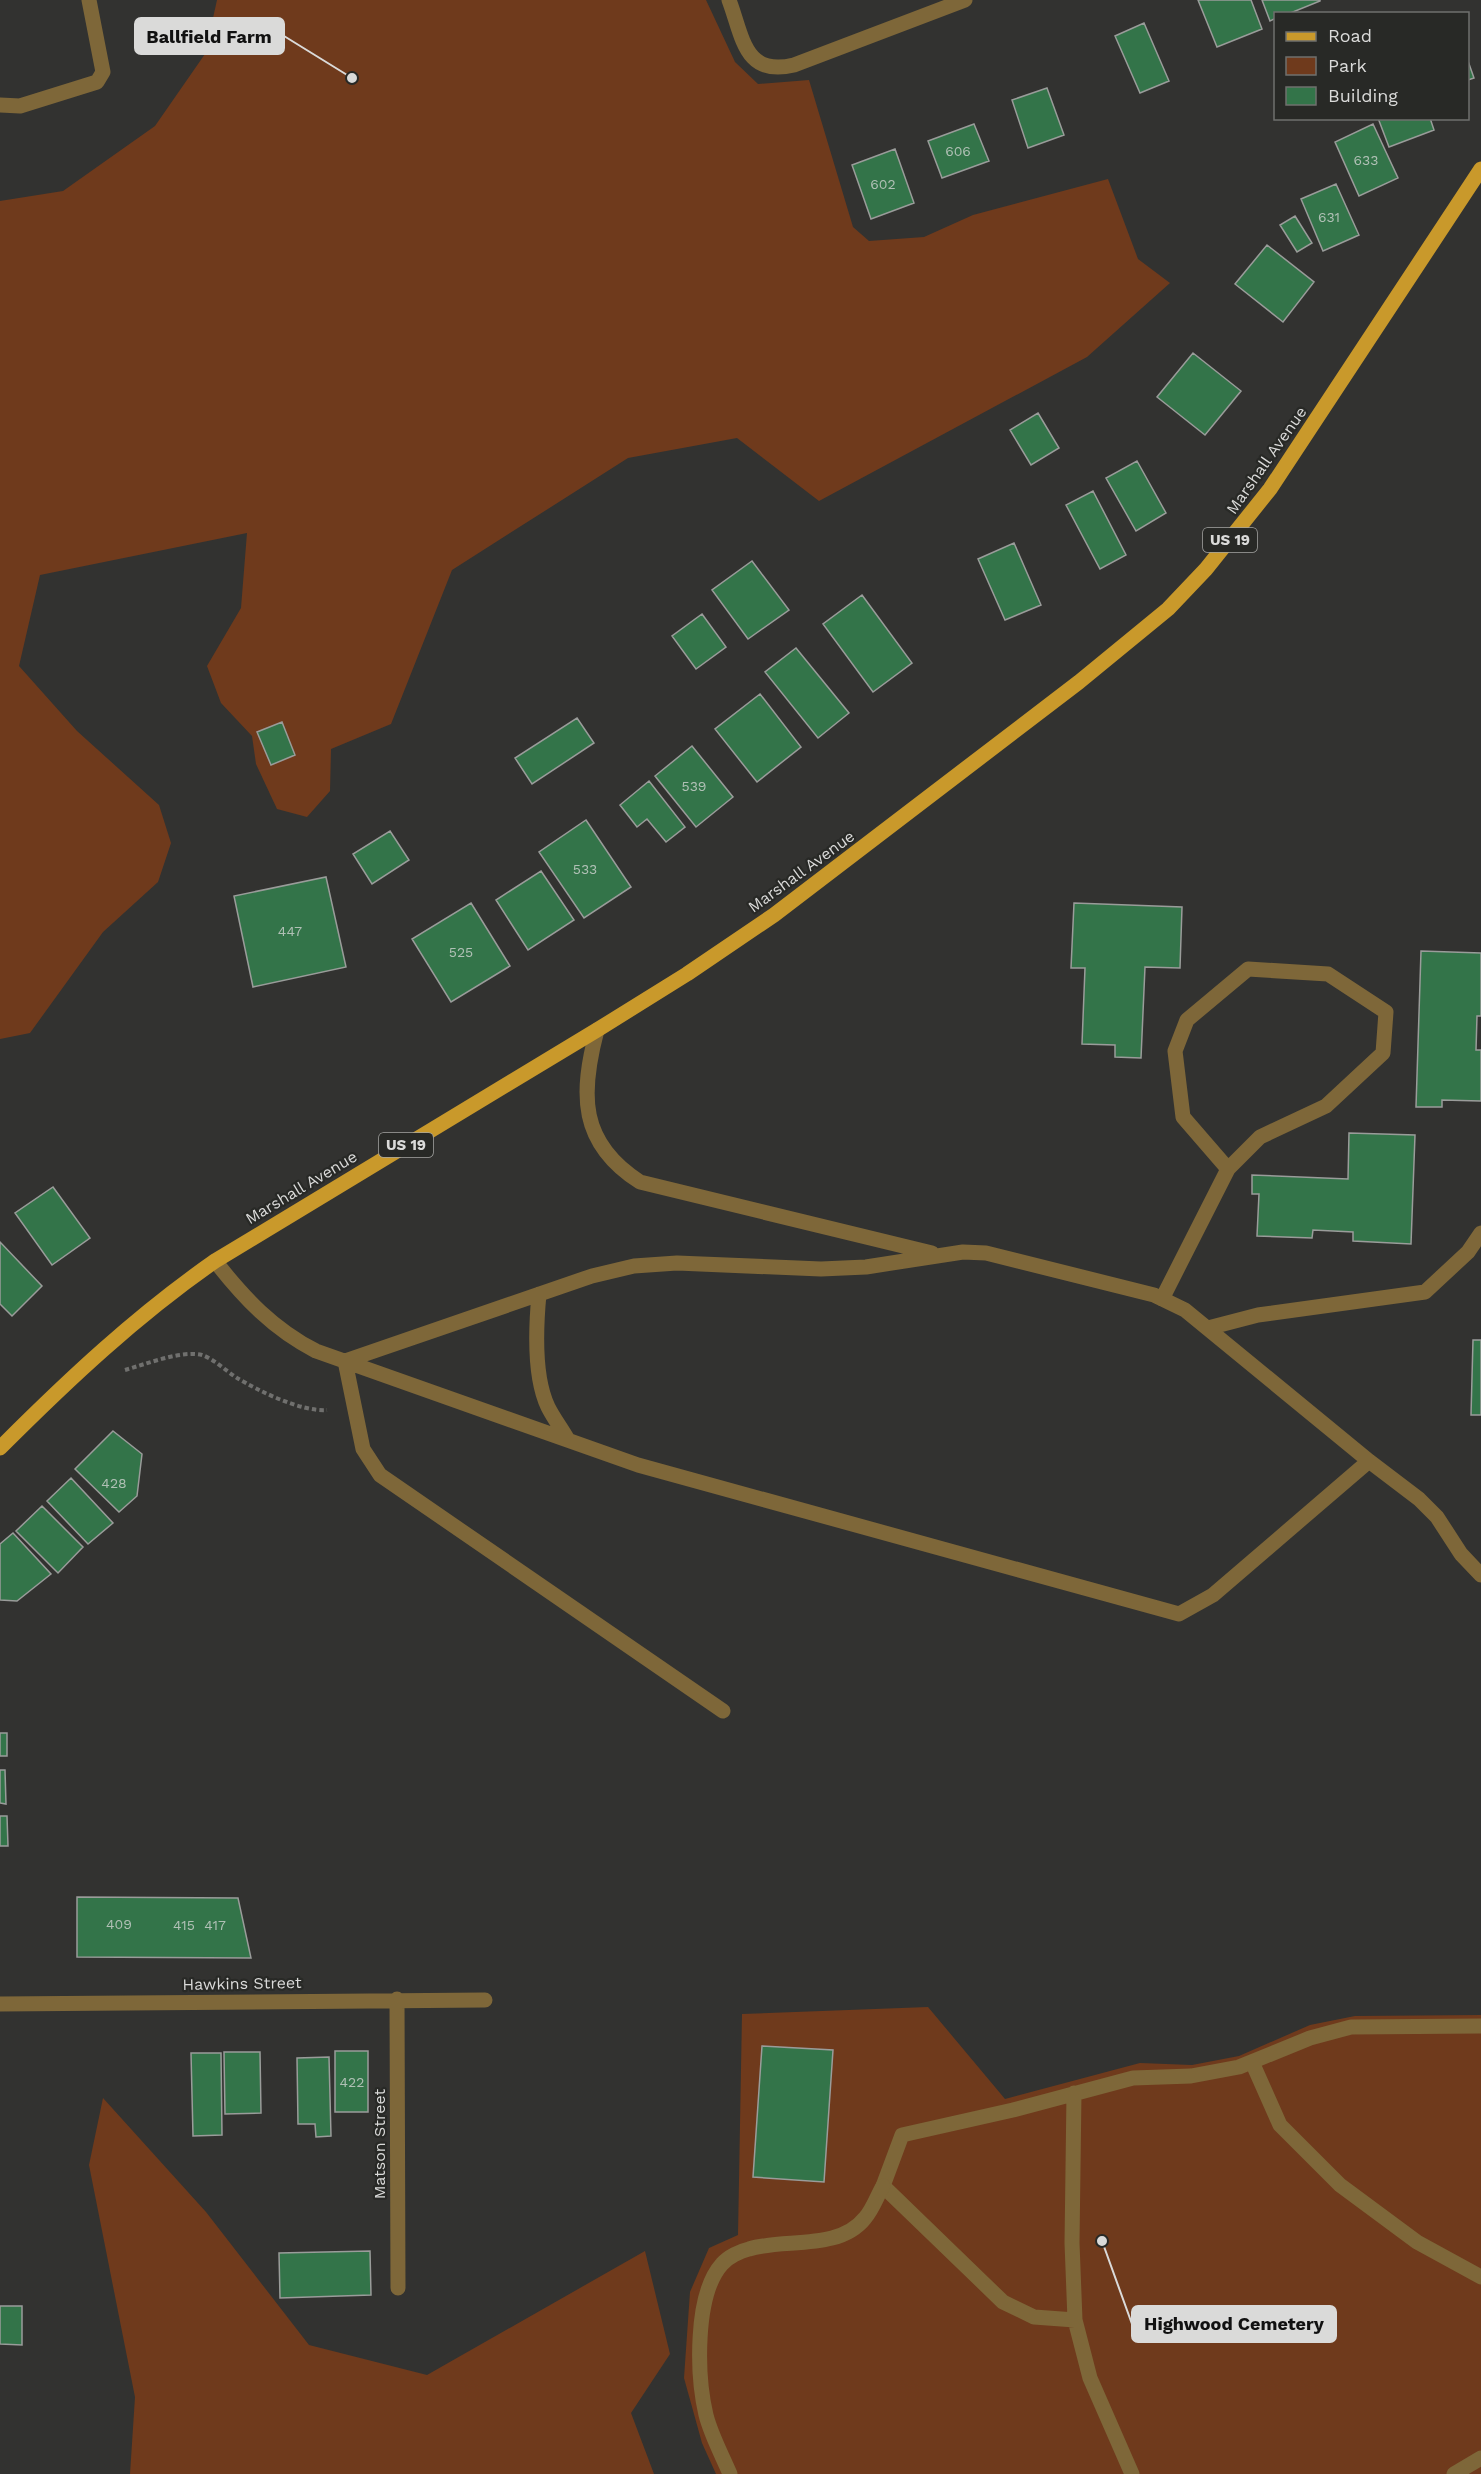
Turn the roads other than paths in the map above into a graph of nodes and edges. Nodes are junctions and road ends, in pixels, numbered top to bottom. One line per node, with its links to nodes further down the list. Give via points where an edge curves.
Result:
1 (89, 0): 4 (street, via 103,72 97,82 20,106)
2 (729, 0): 3 (street, via 749,54 768,68 794,65)
3 (965, 0)
4 (0, 105)
5 (1481, 169): 6 (main road, Marshall Avenue / US 19, via 1270,489 1206,569 1168,609 1060,697 774,915)
6 (597, 1030): 9 (street, via 587,1066 589,1119 603,1150 621,1170 640,1182); 10 (main road, Marshall Avenue / US 19)
7 (1228, 1169): 7 (street, via 1260,1137 1326,1106 1383,1053 1386,1012 1328,974 1248,969 1186,1020 1175,1052 1183,1117); 12 (street)
8 (1481, 1233): 13 (street, via 1468,1252 1425,1292 1258,1315)
9 (940, 1256): 11 (street, via 821,1269 677,1263 634,1266); 12 (street, via 986,1253)
10 (214, 1261): 14 (street, via 274,1326 316,1351); 16 (main road, Marshall Avenue / US 19, via 99,1351)
11 (539, 1294): 14 (street); 15 (street, via 539,1368 547,1406)
12 (1162, 1299): 13 (street)
13 (1208, 1328): 17 (street)
14 (345, 1361): 15 (street); 19 (street, via 363,1449 380,1475)
15 (568, 1440): 17 (street, via 638,1465 1179,1614 1213,1594)
16 (0, 1448)
17 (1369, 1461): 18 (street, via 1431,1511)
18 (1481, 1575)
19 (723, 1711)
20 (397, 1999): 21 (street, Hawkins Street); 22 (street, Hawkins Street); 28 (street, Matson Street)
21 (485, 2000)
22 (0, 2004)
23 (1481, 2026): 24 (street, via 1351,2027 1310,2038)
24 (1252, 2062): 25 (street, via 1191,2076 1133,2078); 27 (street, via 1280,2125 1340,2186 1417,2242)
25 (1074, 2093): 26 (street, via 902,2135); 29 (street)
26 (883, 2186): 29 (street, via 1003,2302 1034,2318); 31 (street, via 866,2218 851,2232 750,2248 721,2264 711,2284 698,2347 706,2417)
27 (1481, 2277)
28 (398, 2288)
29 (1075, 2320): 32 (street, via 1090,2378)
30 (1481, 2457): 33 (street)
31 (730, 2474)
32 (1132, 2474)
33 (1454, 2474)

